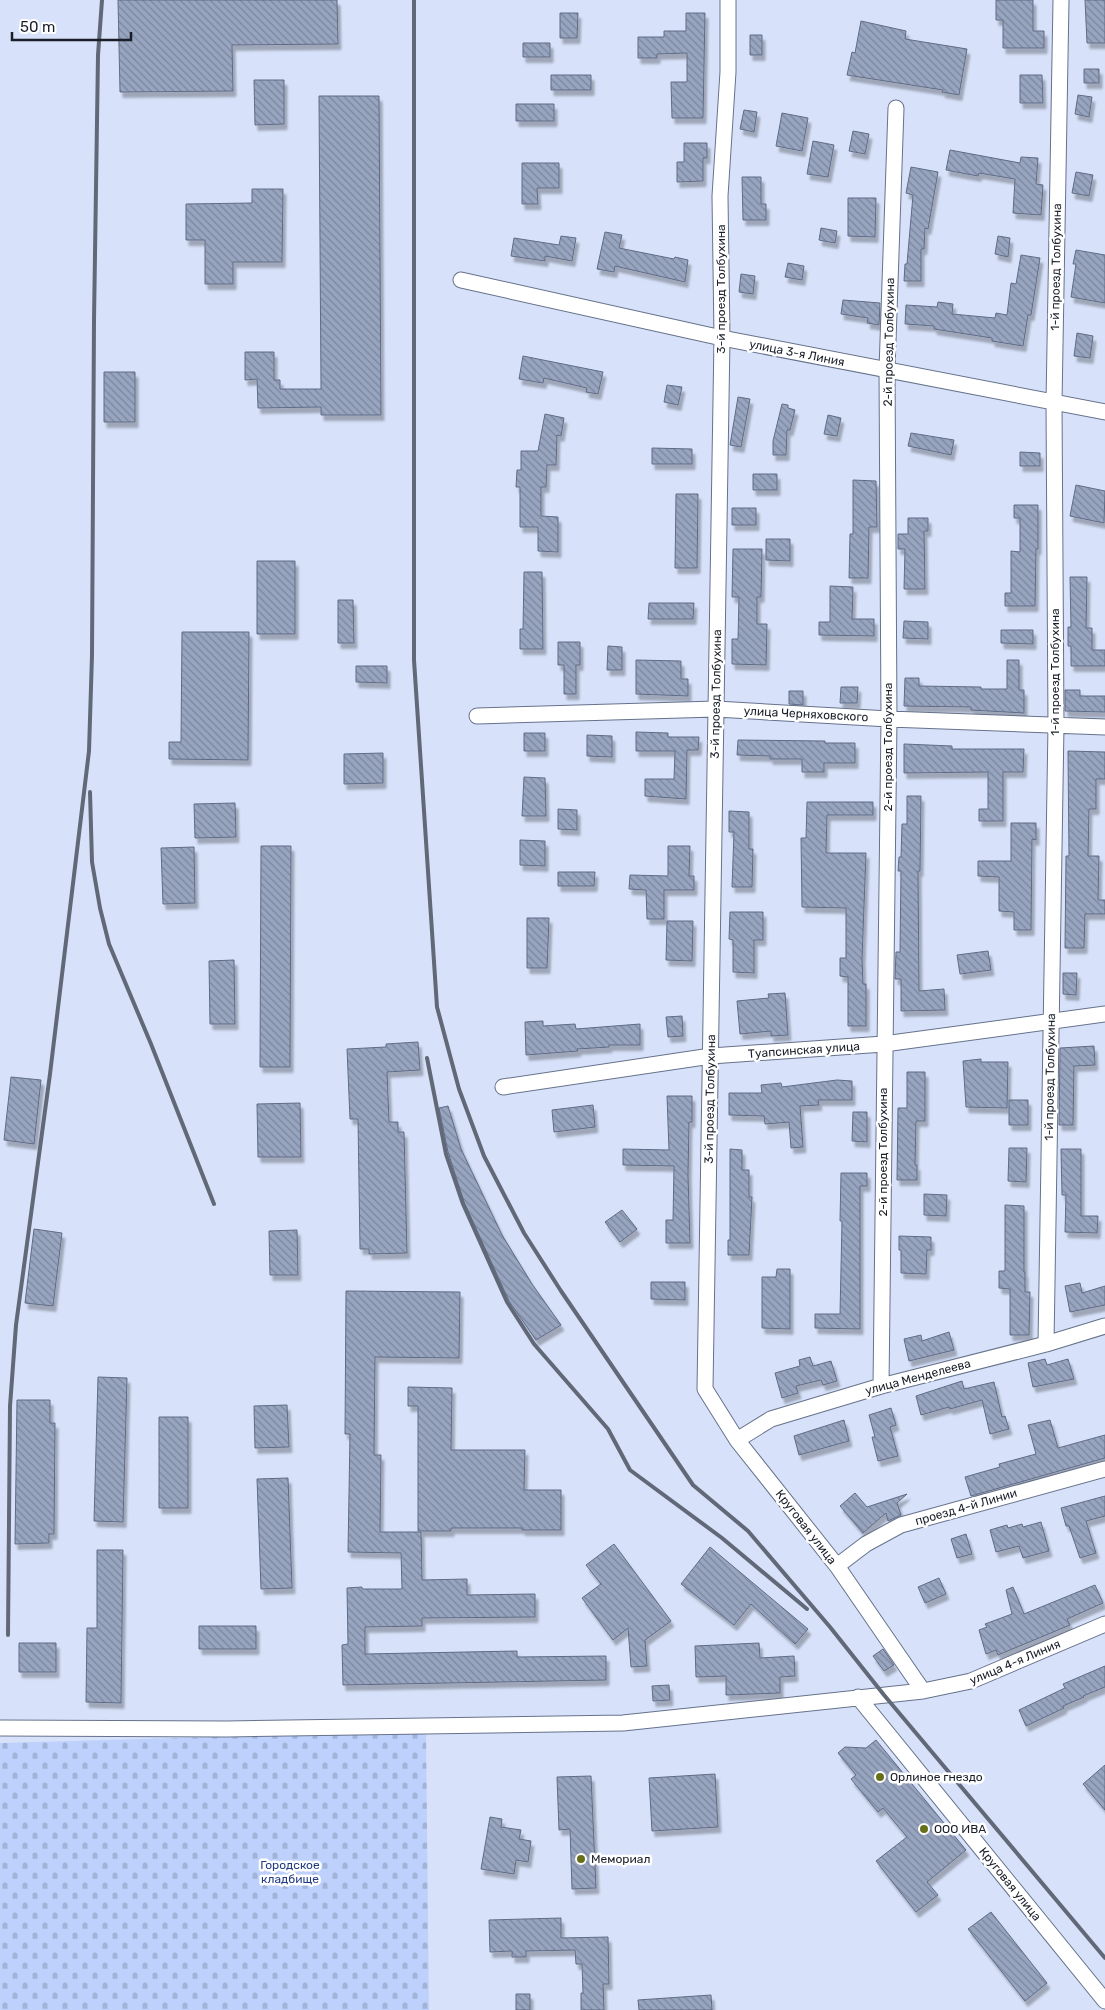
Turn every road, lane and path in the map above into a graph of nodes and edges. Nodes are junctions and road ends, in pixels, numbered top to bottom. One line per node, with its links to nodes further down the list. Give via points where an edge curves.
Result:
1 (728, 0): 5 (street, 3-й проезд Толбухина, via 728,72 720,196)
2 (1061, 0): 7 (street, 1-й проезд Толбухина)
3 (896, 108): 6 (street, 2-й проезд Толбухина)
4 (461, 280): 5 (street, улица 3-я Линия)
5 (722, 338): 6 (street, улица 3-я Линия); 9 (street, 3-й проезд Толбухина)
6 (887, 370): 7 (street, улица 3-я Линия); 11 (street, 2-й проезд Толбухина)
7 (1054, 403): 8 (street, улица 3-я Линия); 12 (street, 1-й проезд Толбухина)
8 (1105, 412)
9 (716, 709): 10 (street, улица Черняховского); 11 (street, улица Черняховского); 17 (street, 3-й проезд Толбухина)
10 (477, 716)
11 (889, 720): 12 (street, улица Черняховского); 16 (street, 2-й проезд Толбухина)
12 (1056, 725): 13 (street, улица Черняховского); 15 (street, 1-й проезд Толбухина)
13 (1105, 727)
14 (1105, 1014): 15 (street, Туапсинская улица)
15 (1051, 1021): 16 (street, Туапсинская улица); 20 (street, 1-й проезд Толбухина)
16 (884, 1044): 17 (street, Туапсинская улица); 21 (street, 2-й проезд Толбухина)
17 (711, 1056): 18 (street, Туапсинская улица); 22 (street, 3-й проезд Толбухина)
18 (503, 1087)
19 (1105, 1326): 20 (street, улица Менделеева)
20 (1046, 1344): 21 (street, улица Менделеева)
21 (881, 1386): 23 (street, улица Менделеева, via 771,1419)
22 (705, 1389): 23 (street, Круговая улица)
23 (736, 1440): 25 (street, Круговая улица)
24 (1105, 1469): 25 (street, проезд 4-й Линии, via 901,1525 866,1544)
25 (837, 1566): 27 (street, Круговая улица)
26 (1105, 1624): 27 (street, улица 4-я Линия, via 971,1681)
27 (923, 1691): 28 (street, улица 4-я Линия)
28 (858, 1698): 29 (street, улица 4-я Линия, via 623,1723); 30 (street, Круговая улица)
29 (0, 1728)
30 (1105, 2001)

